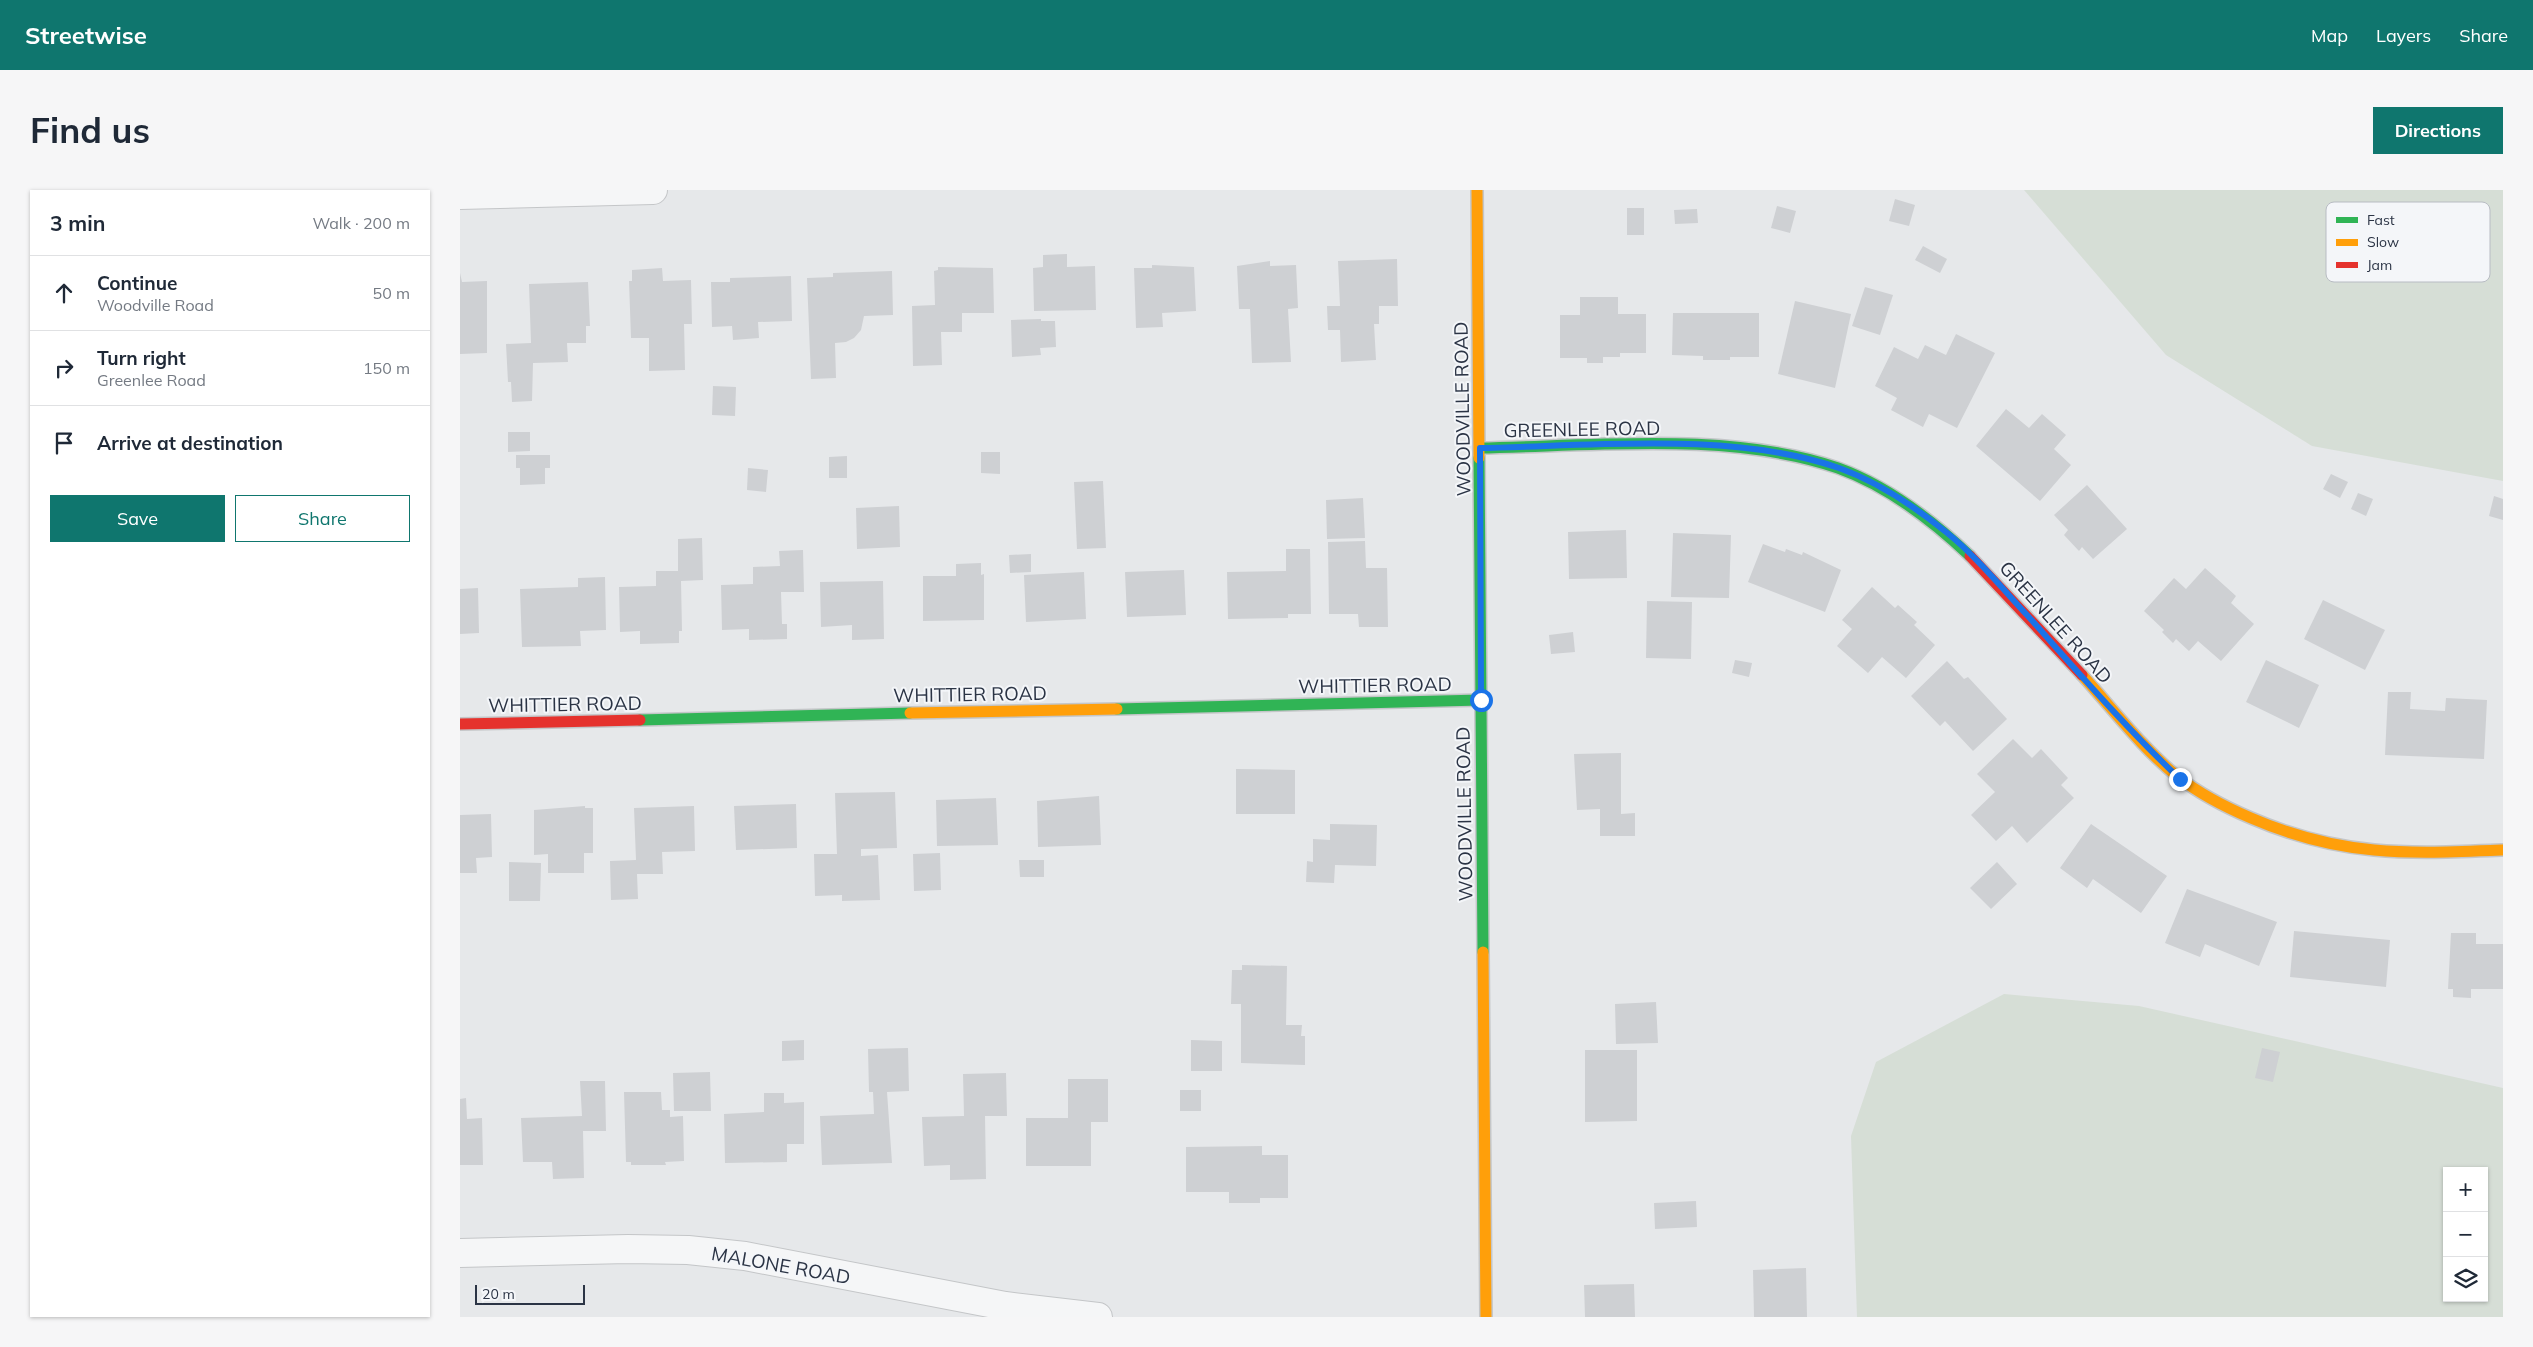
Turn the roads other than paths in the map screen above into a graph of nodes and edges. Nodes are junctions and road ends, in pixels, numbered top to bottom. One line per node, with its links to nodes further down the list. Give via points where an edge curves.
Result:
1 (653, 190): 3 (street)
2 (1477, 190): 4 (street, WOODVILLE ROAD)
3 (460, 195)
4 (1480, 448): 5 (street, WOODVILLE ROAD); 7 (street, GREENLEE ROAD, via 1658,444 1723,446 1785,454 1839,468 1892,494 1947,532 1990,574 2146,747 2180,779 2236,811 2287,833 2351,849 2425,852)
5 (1481, 700): 6 (street, WHITTIER ROAD); 10 (street, WOODVILLE ROAD)
6 (460, 724)
7 (2503, 850)
8 (460, 1253): 9 (street, MALONE ROAD, via 688,1250 745,1256 996,1305)
9 (1098, 1317)
10 (1486, 1317)

